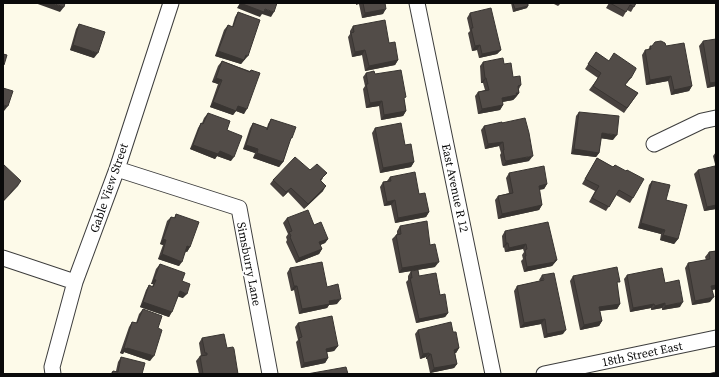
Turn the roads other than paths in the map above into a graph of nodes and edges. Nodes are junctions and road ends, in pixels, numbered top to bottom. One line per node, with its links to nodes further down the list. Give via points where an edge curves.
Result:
1 (171, 3): 5 (street, Gable View Street)
2 (418, 3): 11 (street, East Avenue R 12)
3 (716, 118): 4 (street, via 702,121)
4 (654, 144)
5 (117, 169): 7 (street, Gable View Street); 10 (street, Simsburry Lane, via 239,208)
6 (3, 258): 7 (street)
7 (76, 282): 9 (street, Gable View Street, via 52,367)
8 (716, 338): 12 (street, 18th Street East)
9 (53, 374)
10 (270, 374)
11 (493, 374)
12 (544, 374)

